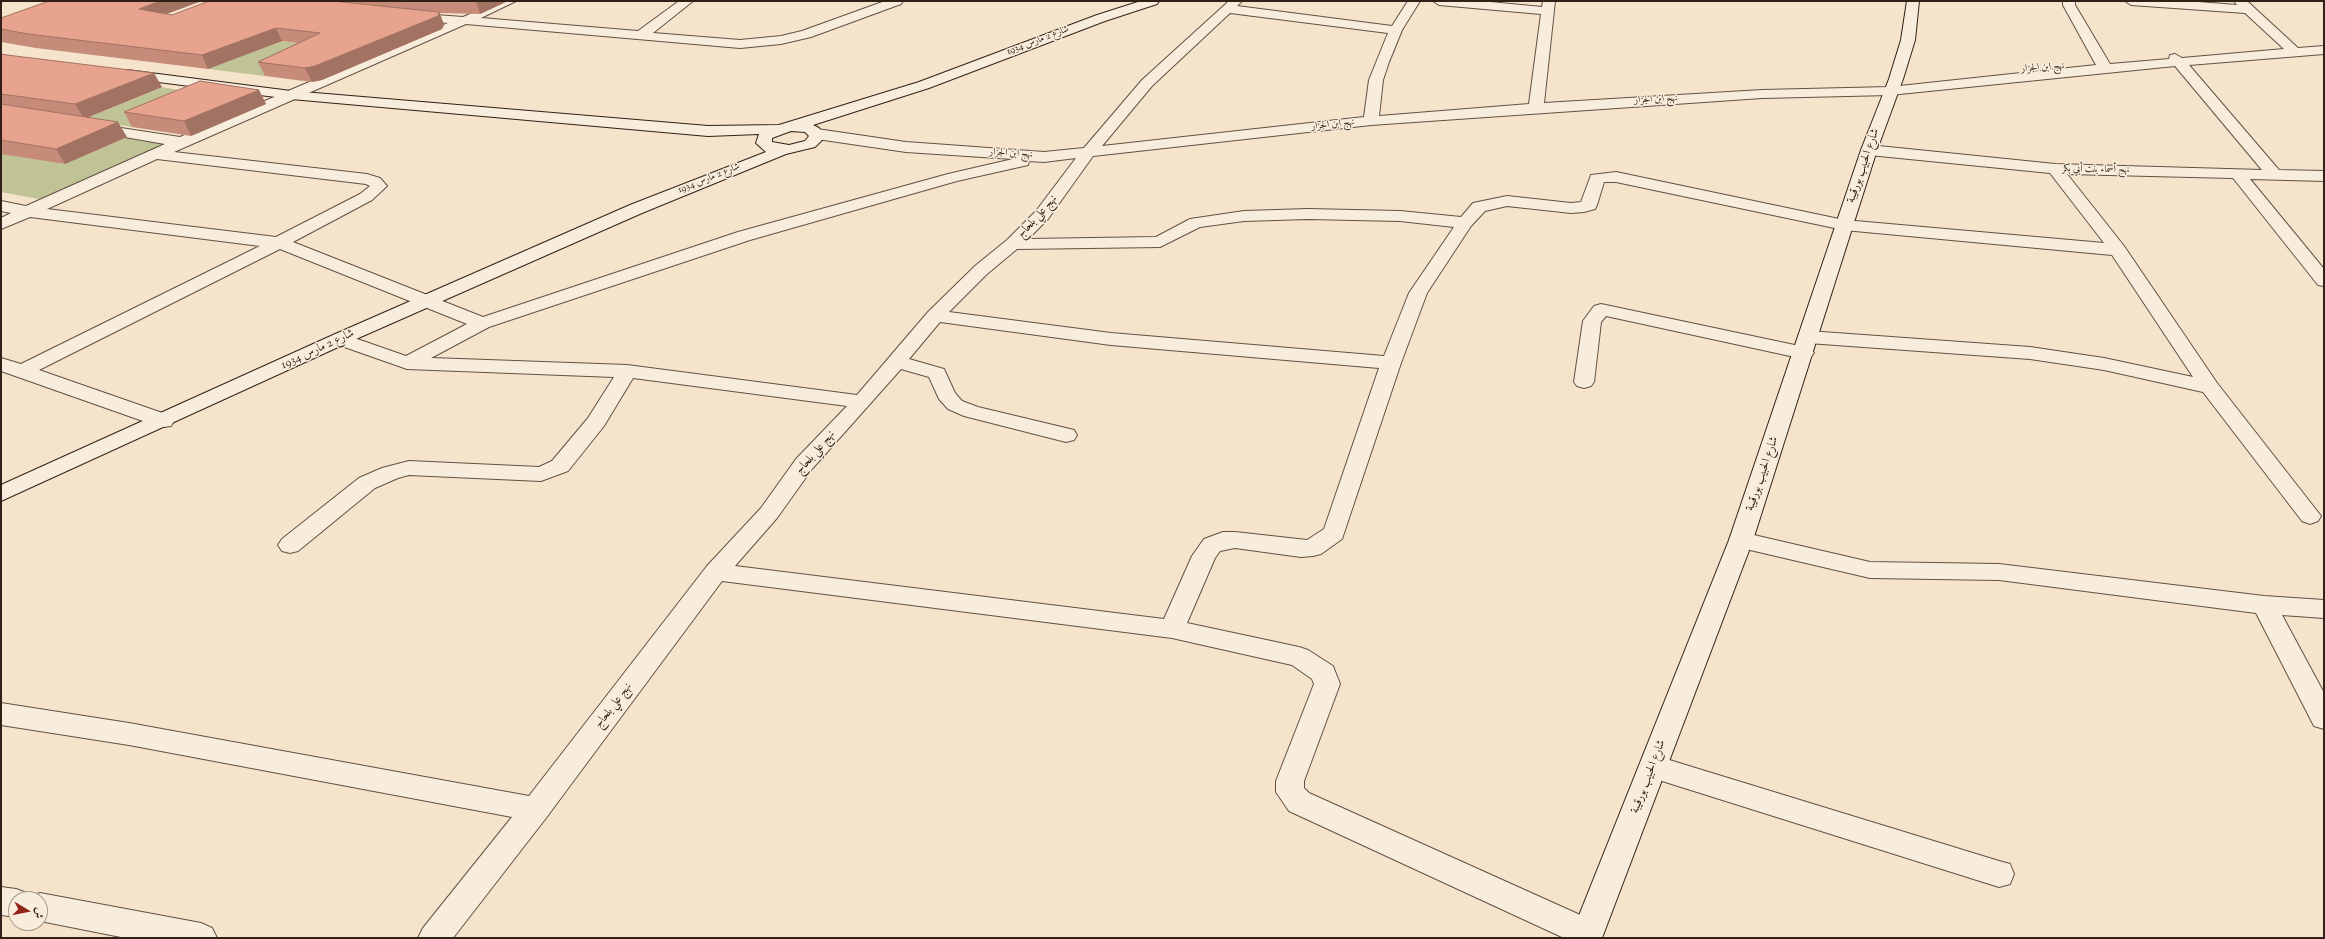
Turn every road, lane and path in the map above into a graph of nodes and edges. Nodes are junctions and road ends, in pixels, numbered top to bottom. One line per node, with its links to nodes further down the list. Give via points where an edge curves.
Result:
1 (510, 1): 14 (street)
2 (687, 1): 16 (street)
3 (897, 1): 16 (street, via 806,34 760,43 718,43)
4 (1153, 1): 23 (street, شارع 2 مارس 1934, via 1100,18)
5 (1414, 1): 15 (street)
6 (1439, 1): 12 (street)
7 (1913, 1): 24 (street, شارع الحبيب بورقيبة, via 1908,40)
8 (2069, 1): 21 (street)
9 (2132, 1): 11 (street)
10 (1232, 5): 15 (street); 37 (street, نهج علي بلحاج, via 1147,83)
11 (2243, 5): 18 (street)
12 (1549, 6): 26 (street)
13 (397, 14): 14 (street)
14 (468, 21): 16 (street); 25 (street)
15 (1396, 30): 27 (street, via 1376,80)
16 (640, 36)
17 (2324, 44): 18 (street, نهج ابن الجزار)
18 (2290, 50): 19 (street, نهج ابن الجزار); 20 (street, نهج ابن الجزار)
19 (2324, 50)
20 (2178, 60): 21 (street, نهج ابن الجزار); 43 (street)
21 (2105, 66): 24 (street, نهج ابن الجزار)
22 (111, 71): 25 (street)
23 (924, 85): 29 (street, شارع 2 مارس 1934); 31 (street, شارع 2 مارس 1934, via 857,120)
24 (1893, 85): 26 (street, نهج ابن الجزار); 38 (street, شارع الحبيب بورقيبة)
25 (292, 95): 30 (street); 32 (street)
26 (1536, 108): 27 (street, نهج ابن الجزار)
27 (1371, 121): 37 (street, نهج ابن الجزار)
28 (80, 126): 32 (street)
29 (785, 128): 30 (street); 31 (street, via 808,128); 33 (street, شارع 2 مارس 1934, via 767,135)
30 (708, 131): 33 (street)
31 (817, 134): 34 (street, via 814,141); 35 (street)
32 (182, 142): 39 (street)
33 (764, 143): 36 (street, via 770,148); 46 (street, شارع 2 مارس 1934, via 695,172)
34 (803, 147): 35 (street); 36 (street)
35 (906, 147): 40 (street, نهج ابن الجزار)
36 (783, 150): 46 (street, شارع 2 مارس 1934)
37 (1090, 150): 40 (street, نهج ابن الجزار); 52 (street, نهج علي بلحاج, via 1042,215)
38 (1869, 150): 41 (street, نهج أسماء بنت أبي بكر); 50 (street, شارع الحبيب بورقيبة)
39 (155, 154): 47 (street); 51 (street, via 367,179 378,183 376,191)
40 (1044, 156): 57 (street, via 954,177 744,236)
41 (2055, 169): 42 (street, نهج أسماء بنت أبي بكر); 53 (street)
42 (2237, 174): 43 (street, نهج أسماء بنت أبي بكر); 54 (street)
43 (2274, 174): 44 (street, نهج أسماء بنت أبي بكر)
44 (2324, 176)
45 (1, 206): 47 (street)
46 (636, 209): 55 (street, شارع 2 مارس 1934)
47 (29, 212): 49 (street); 51 (street)
48 (1465, 223): 50 (street, via 1479,207 1492,203 1507,201 1571,208 1584,207 1590,205 1597,178 1604,177 1626,178); 52 (street, via 1400,216 1244,216 1196,223 1160,242 1148,244); 63 (street, via 1418,294)
49 (1, 224)
50 (1844, 225): 53 (street); 59 (street, شارع الحبيب بورقيبة)
51 (279, 243): 55 (street); 64 (street)
52 (1013, 244): 56 (street, نهج علي بلحاج, via 980,270)
53 (2118, 250): 67 (street)
54 (2324, 281)
55 (426, 301): 57 (street); 58 (street, شارع 2 مارس 1934)
56 (936, 316): 60 (street, نهج علي بلحاج); 63 (street, via 1111,339)
57 (482, 323): 61 (street)
58 (340, 339): 61 (street); 69 (street, شارع 2 مارس 1934)
59 (1806, 345): 66 (street, via 1601,310 1592,321); 67 (street, via 2030,353 2104,364); 73 (street, شارع الحبيب بورقيبة)
60 (898, 362): 68 (street, نهج علي بلحاج); 70 (street, via 937,374 946,395 956,405)
61 (407, 363): 65 (street)
62 (1, 364): 64 (street)
63 (1391, 364): 78 (street, via 1334,533 1313,548 1300,549 1235,540 1223,540 1212,545 1204,556)
64 (22, 371): 69 (street)
65 (627, 371): 68 (street); 74 (street, via 597,421 560,466 541,474 409,468 390,473 367,483)
66 (1584, 382)
67 (2210, 387): 72 (street)
68 (862, 402): 75 (street, نهج علي بلحاج, via 804,464 768,513)
69 (164, 421): 71 (street, شارع 2 مارس 1934)
70 (1066, 435)
71 (1, 494)
72 (2310, 516)
73 (1740, 540): 76 (street, via 1870,570 1999,572); 81 (street, شارع الحبيب بورقيبة)
74 (290, 545)
75 (716, 572): 78 (street); 82 (street, نهج علي بلحاج)
76 (2264, 605): 77 (street); 80 (street)
77 (2324, 609)
78 (1172, 629): 85 (street, via 1299,657 1324,673 1327,684 1290,782 1290,792 1299,802)
79 (1, 714): 82 (street, via 129,734)
80 (2324, 718)
81 (1654, 767): 83 (street); 85 (street, شارع الحبيب بورقيبة)
82 (536, 809): 87 (street, نهج علي بلحاج)
83 (1999, 874)
84 (48, 909): 86 (street)
85 (1586, 936)
86 (201, 938)
87 (434, 938)

